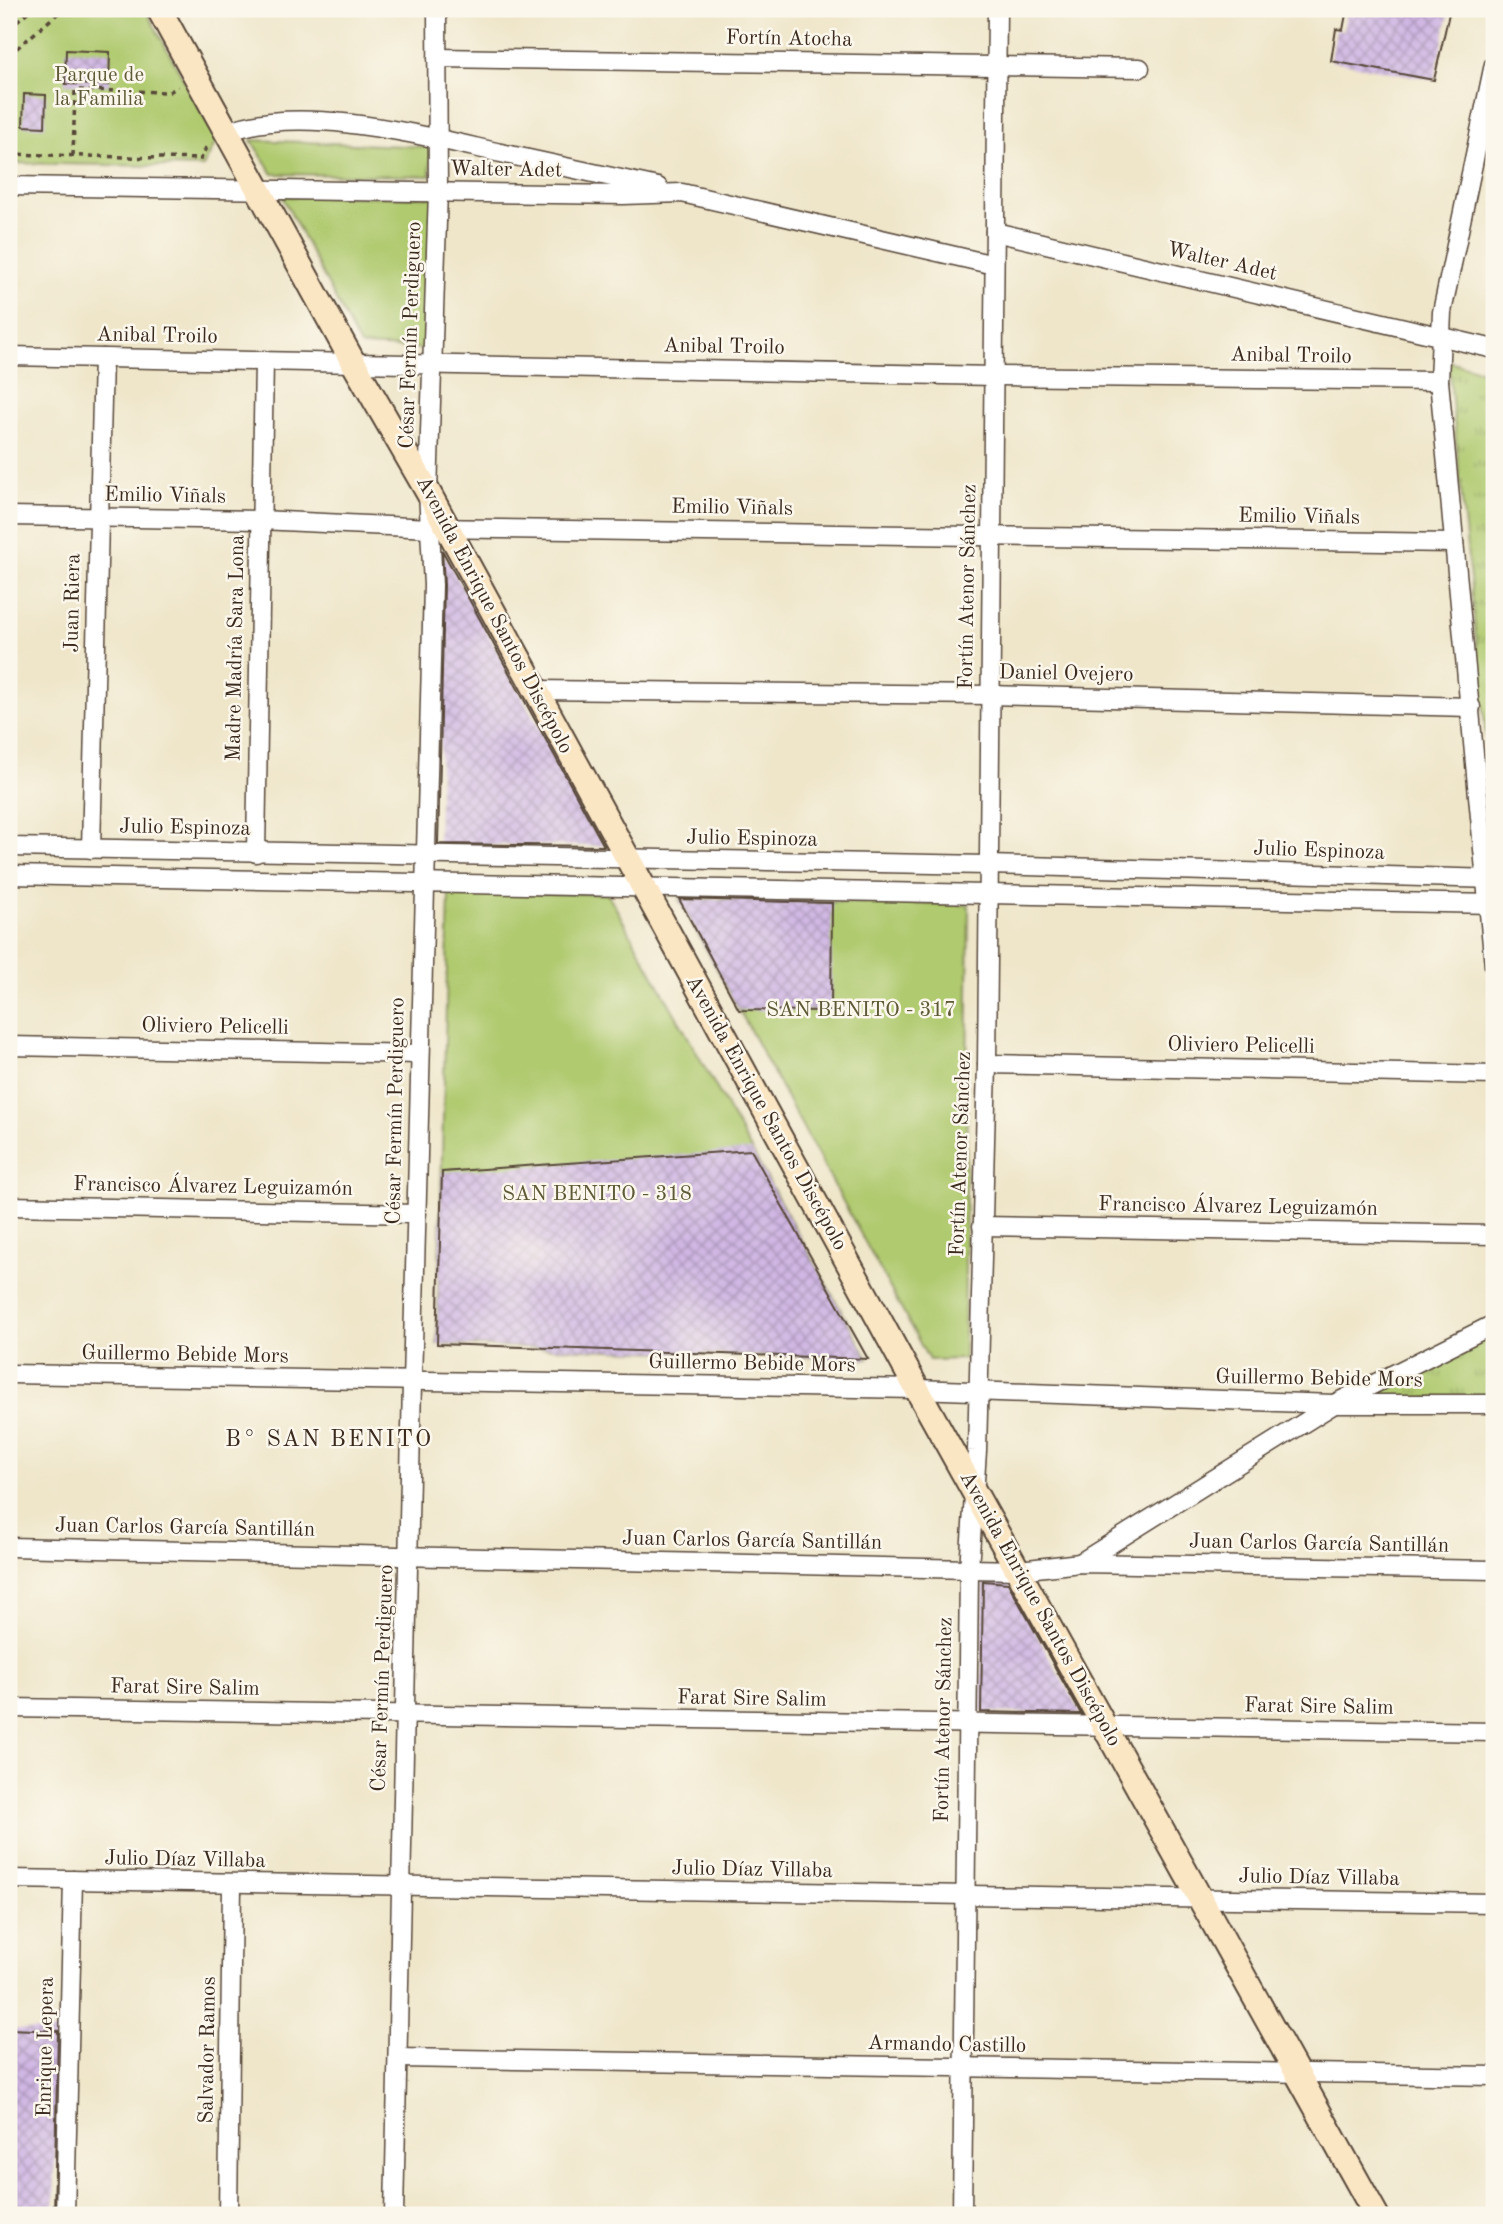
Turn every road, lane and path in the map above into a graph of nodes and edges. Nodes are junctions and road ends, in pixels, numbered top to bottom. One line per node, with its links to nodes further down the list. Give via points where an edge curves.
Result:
1 (31, 9): 6 (path)
2 (63, 9): 7 (path)
3 (159, 9): 15 (main road, Avenida Enrique Santos Discépolo)
4 (437, 9): 8 (street, César Fermín Perdiguero)
5 (997, 9): 9 (street, Fortín Atenor Sánchez)
6 (9, 28)
7 (9, 55)
8 (437, 58): 9 (street, Fortín Atocha); 16 (street, César Fermín Perdiguero)
9 (996, 64): 11 (street, Fortín Atocha); 23 (street, Fortín Atenor Sánchez)
10 (1494, 64): 25 (street)
11 (1140, 68)
12 (173, 76): 13 (path)
13 (179, 87): 14 (path); 18 (path, via 169,92 75,90)
14 (185, 97)
15 (218, 136): 16 (street, via 263,122 297,121 375,127); 18 (path, via 201,159); 20 (main road, Avenida Enrique Santos Discépolo)
16 (438, 139): 21 (street, César Fermín Perdiguero); 22 (street)
17 (9, 154): 18 (path)
18 (73, 156)
19 (9, 186): 20 (street, Walter Adet)
20 (258, 190): 21 (street, Walter Adet); 30 (main road, Avenida Enrique Santos Discépolo)
21 (438, 191): 22 (street, Walter Adet); 31 (street, César Fermín Perdiguero)
22 (682, 193): 24 (street, Walter Adet)
23 (995, 232): 24 (street, Fortín Atenor Sánchez); 25 (street, Walter Adet)
24 (994, 265): 32 (street, Fortín Atenor Sánchez)
25 (1440, 336): 26 (street, Walter Adet); 33 (street)
26 (1494, 349)
27 (9, 356): 28 (street, Anibal Troilo)
28 (103, 358): 29 (street, Anibal Troilo); 36 (street, Juan Riera)
29 (264, 360): 30 (street, Anibal Troilo); 37 (street, Madre Madría Sara Lona)
30 (353, 362): 31 (street, Anibal Troilo); 34 (main road, Avenida Enrique Santos Discépolo)
31 (435, 363): 32 (street, Anibal Troilo); 34 (street, César Fermín Perdiguero)
32 (994, 376): 33 (street, Anibal Troilo); 39 (street, Fortín Atenor Sánchez)
33 (1439, 381): 40 (street)
34 (428, 492): 38 (main road, Avenida Enrique Santos Discépolo)
35 (9, 516): 36 (street, Emilio Viñals)
36 (98, 518): 37 (street, Emilio Viñals); 45 (street, Juan Riera)
37 (260, 520): 38 (street, Emilio Viñals); 46 (street, Madre Madría Sara Lona)
38 (439, 527): 39 (street, Emilio Viñals); 41 (main road, Avenida Enrique Santos Discépolo); 47 (street, César Fermín Perdiguero)
39 (993, 535): 40 (street, Emilio Viñals); 42 (street, Fortín Atenor Sánchez)
40 (1454, 543): 43 (street)
41 (535, 690): 42 (street, Daniel Ovejero); 48 (main road, Avenida Enrique Santos Discépolo)
42 (989, 695): 43 (street, Daniel Ovejero); 49 (street, Fortín Atenor Sánchez)
43 (1471, 707): 51 (street)
44 (9, 847): 45 (street, Julio Espinoza)
45 (91, 849): 46 (street, Julio Espinoza)
46 (256, 853): 47 (street, Julio Espinoza)
47 (425, 856): 48 (street, Julio Espinoza); 52 (street, César Fermín Perdiguero)
48 (626, 861): 49 (street, Julio Espinoza); 53 (main road, Avenida Enrique Santos Discépolo)
49 (989, 865): 51 (street, Julio Espinoza); 54 (street, Fortín Atenor Sánchez)
50 (9, 875): 52 (street)
51 (1490, 879): 55 (street)
52 (424, 884): 53 (street); 58 (street, César Fermín Perdiguero)
53 (641, 886): 54 (street); 68 (main road, Avenida Enrique Santos Discépolo)
54 (988, 893): 55 (street); 59 (street, Fortín Atenor Sánchez)
55 (1491, 903): 56 (street)
56 (1494, 966)
57 (9, 1046): 58 (street, Oliviero Pelicelli)
58 (420, 1054): 62 (street, César Fermín Perdiguero)
59 (987, 1064): 60 (street, Oliviero Pelicelli); 63 (street, Fortín Atenor Sánchez)
60 (1494, 1075)
61 (9, 1206): 62 (street, Francisco Álvarez Leguizamón)
62 (417, 1214): 67 (street, César Fermín Perdiguero)
63 (982, 1226): 64 (street, Francisco Álvarez Leguizamón); 69 (street, Fortín Atenor Sánchez)
64 (1494, 1234)
65 (1494, 1324): 70 (street)
66 (9, 1374): 67 (street, Guillermo Bebide Mors)
67 (412, 1383): 68 (street, Guillermo Bebide Mors); 74 (street, César Fermín Perdiguero)
68 (917, 1389): 69 (street, Guillermo Bebide Mors); 72 (main road, Avenida Enrique Santos Discépolo)
69 (977, 1391): 70 (street, Guillermo Bebide Mors); 72 (street, Fortín Atenor Sánchez)
70 (1334, 1404): 71 (street, Guillermo Bebide Mors); 75 (street)
71 (1494, 1404)
72 (973, 1489): 76 (street, Fortín Atenor Sánchez); 77 (main road, Avenida Enrique Santos Discépolo)
73 (9, 1547): 74 (street, Juan Carlos García Santillán)
74 (410, 1555): 76 (street, Juan Carlos García Santillán); 80 (street, César Fermín Perdiguero)
75 (1080, 1563): 77 (street, Juan Carlos García Santillán); 78 (street, Juan Carlos García Santillán)
76 (969, 1569): 77 (street, Juan Carlos García Santillán); 81 (street, Fortín Atenor Sánchez)
77 (1019, 1570): 82 (main road, Avenida Enrique Santos Discépolo)
78 (1494, 1570)
79 (9, 1708): 80 (street, Farat Sire Salim)
80 (404, 1715): 81 (street, Farat Sire Salim); 87 (street, César Fermín Perdiguero)
81 (968, 1726): 82 (street, Farat Sire Salim); 88 (street, Fortín Atenor Sánchez)
82 (1107, 1728): 83 (street, Farat Sire Salim); 89 (main road, Avenida Enrique Santos Discépolo)
83 (1494, 1732)
84 (9, 1879): 85 (street, Julio Díaz Villaba)
85 (72, 1880): 86 (street, Julio Díaz Villaba); 95 (street, Enrique Lepera)
86 (232, 1885): 87 (street, Julio Díaz Villaba); 96 (street, Salvador Ramos)
87 (401, 1885): 88 (street, Julio Díaz Villaba); 91 (street, César Fermín Perdiguero)
88 (964, 1897): 89 (street, Julio Díaz Villaba); 92 (street, Fortín Atenor Sánchez)
89 (1202, 1899): 90 (street, Julio Díaz Villaba); 93 (main road, Avenida Enrique Santos Discépolo)
90 (1494, 1903)
91 (398, 2058): 92 (street, Armando Castillo); 97 (street, César Fermín Perdiguero)
92 (964, 2069): 93 (street, Armando Castillo); 98 (street, Fortín Atenor Sánchez)
93 (1298, 2074): 94 (street, Armando Castillo); 99 (main road, Avenida Enrique Santos Discépolo)
94 (1494, 2076)
95 (65, 2215)
96 (228, 2215)
97 (394, 2215)
98 (962, 2215)
99 (1376, 2215)

